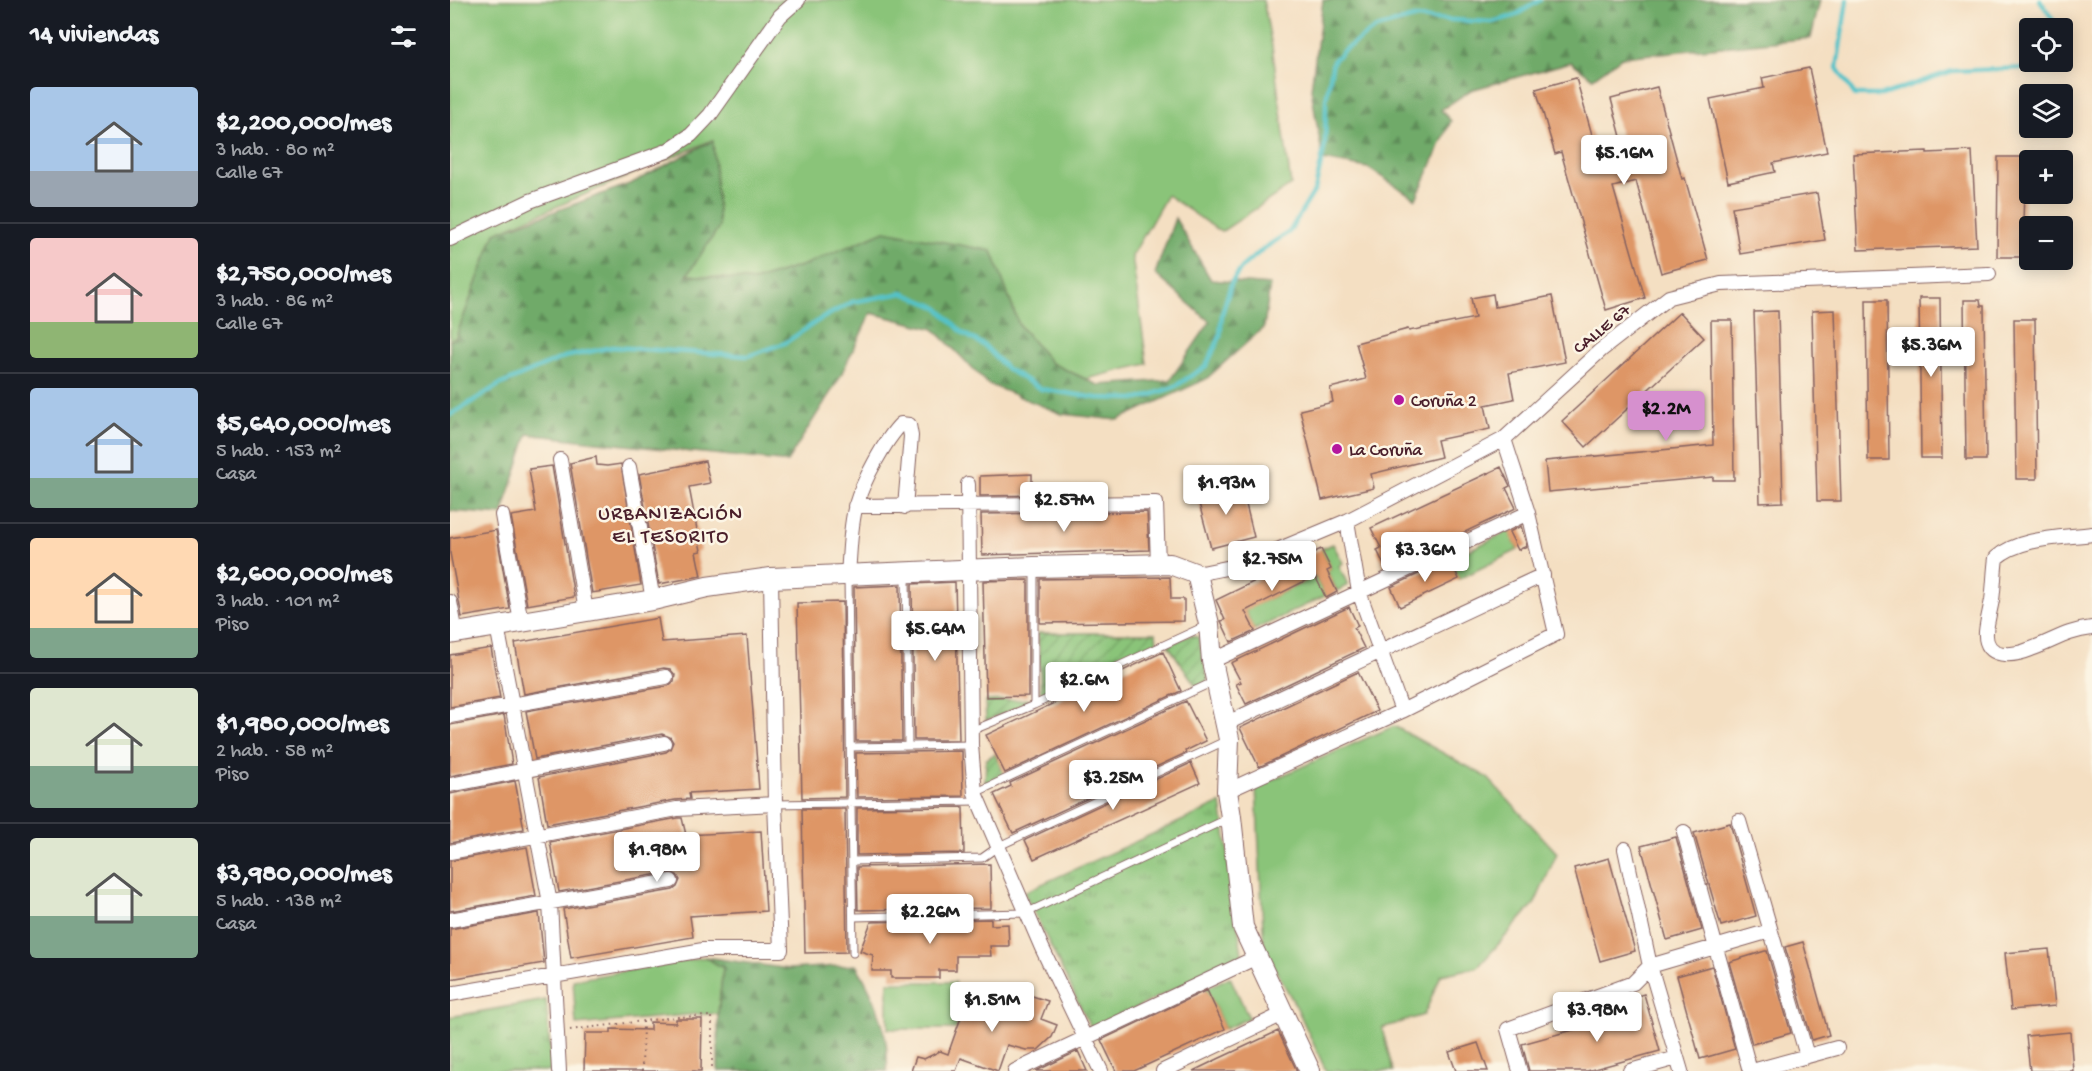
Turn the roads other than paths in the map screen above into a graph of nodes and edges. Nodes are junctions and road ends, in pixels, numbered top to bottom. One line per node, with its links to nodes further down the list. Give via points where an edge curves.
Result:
1 (798, 0): 2 (street, via 780,16 710,115 667,152 530,201)
2 (450, 239)
3 (1989, 274): 4 (street, CALLE 67, via 1721,284 1669,297 1601,350)
4 (1504, 439): 11 (street); 13 (street, CALLE 67)
5 (560, 460): 26 (street)
6 (629, 467): 24 (street)
7 (968, 484): 8 (street)
8 (968, 505): 10 (street); 15 (street, via 1156,503); 17 (street)
9 (855, 507): 10 (street); 10 (street, via 890,437 906,423 910,435); 18 (street)
10 (905, 507)
11 (1528, 513): 21 (street); 23 (street)
12 (502, 515): 27 (street)
13 (1347, 521): 20 (street, CALLE 67, via 1232,567); 23 (street)
14 (2092, 534): 30 (street, via 2024,544 1996,558 1986,634 1989,647 2007,655 2032,649 2074,630)
15 (1158, 565): 16 (street); 20 (street, via 1170,564)
16 (1034, 567): 17 (street); 37 (lane)
17 (968, 570): 19 (street); 41 (street)
18 (848, 574): 19 (street); 22 (street); 44 (lane)
19 (906, 574): 43 (lane)
20 (1197, 574): 28 (street)
21 (1543, 575): 32 (street); 38 (street, via 1556,634)
22 (771, 578): 24 (street); 49 (street)
23 (1359, 592): 32 (street); 33 (street)
24 (653, 600): 26 (street)
25 (450, 602): 31 (street)
26 (586, 611): 27 (street)
27 (521, 622): 29 (street)
28 (1209, 624): 33 (street); 37 (lane)
29 (496, 626): 31 (street); 36 (street)
30 (2092, 628)
31 (453, 634)
32 (1381, 652): 38 (street); 40 (street)
33 (1212, 661): 35 (street)
34 (666, 677): 36 (street)
35 (1216, 681): 40 (street); 48 (lane)
36 (512, 705): 39 (street); 45 (street)
37 (1034, 705): 41 (lane)
38 (1402, 711): 47 (street)
39 (450, 716)
40 (1227, 731): 47 (street); 55 (lane)
41 (971, 738): 43 (lane); 48 (street)
42 (664, 743): 45 (street)
43 (909, 746): 44 (lane)
44 (851, 747): 50 (lane)
45 (525, 771): 46 (street); 54 (street)
46 (450, 785)
47 (1227, 791): 51 (street)
48 (977, 797): 50 (lane); 55 (street)
49 (775, 804): 50 (lane); 54 (street, via 677,809); 69 (street, via 781,950 702,950)
50 (852, 804): 58 (lane)
51 (1232, 817): 61 (lane); 67 (street, via 1244,927)
52 (1739, 820): 64 (street)
53 (1684, 832): 65 (street)
54 (538, 836): 57 (street); 60 (street)
55 (999, 846): 58 (lane, via 982,858); 61 (street)
56 (1625, 849): 68 (street)
57 (450, 852)
58 (853, 861): 62 (lane)
59 (671, 881): 60 (street)
60 (550, 903): 63 (street); 69 (street)
61 (1026, 913): 62 (lane); 72 (street)
62 (854, 917): 66 (lane)
63 (450, 920)
64 (1770, 931): 65 (street); 74 (street)
65 (1716, 946): 68 (street); 83 (street)
66 (853, 953)
67 (1257, 957): 71 (street); 72 (street)
68 (1650, 966): 75 (street); 81 (street, via 1633,983 1508,1029)
69 (554, 977): 70 (street); 76 (street)
70 (450, 994)
71 (1283, 1014): 79 (street); 80 (street)
72 (1086, 1038): 77 (street); 78 (street)
73 (1838, 1048): 74 (street)
74 (1807, 1056): 83 (street)
75 (1679, 1064): 82 (street)
76 (560, 1071)
77 (1016, 1071)
78 (1101, 1071)
79 (1163, 1071)
80 (1310, 1071)
81 (1520, 1071)
82 (1630, 1071)
83 (1751, 1071)

